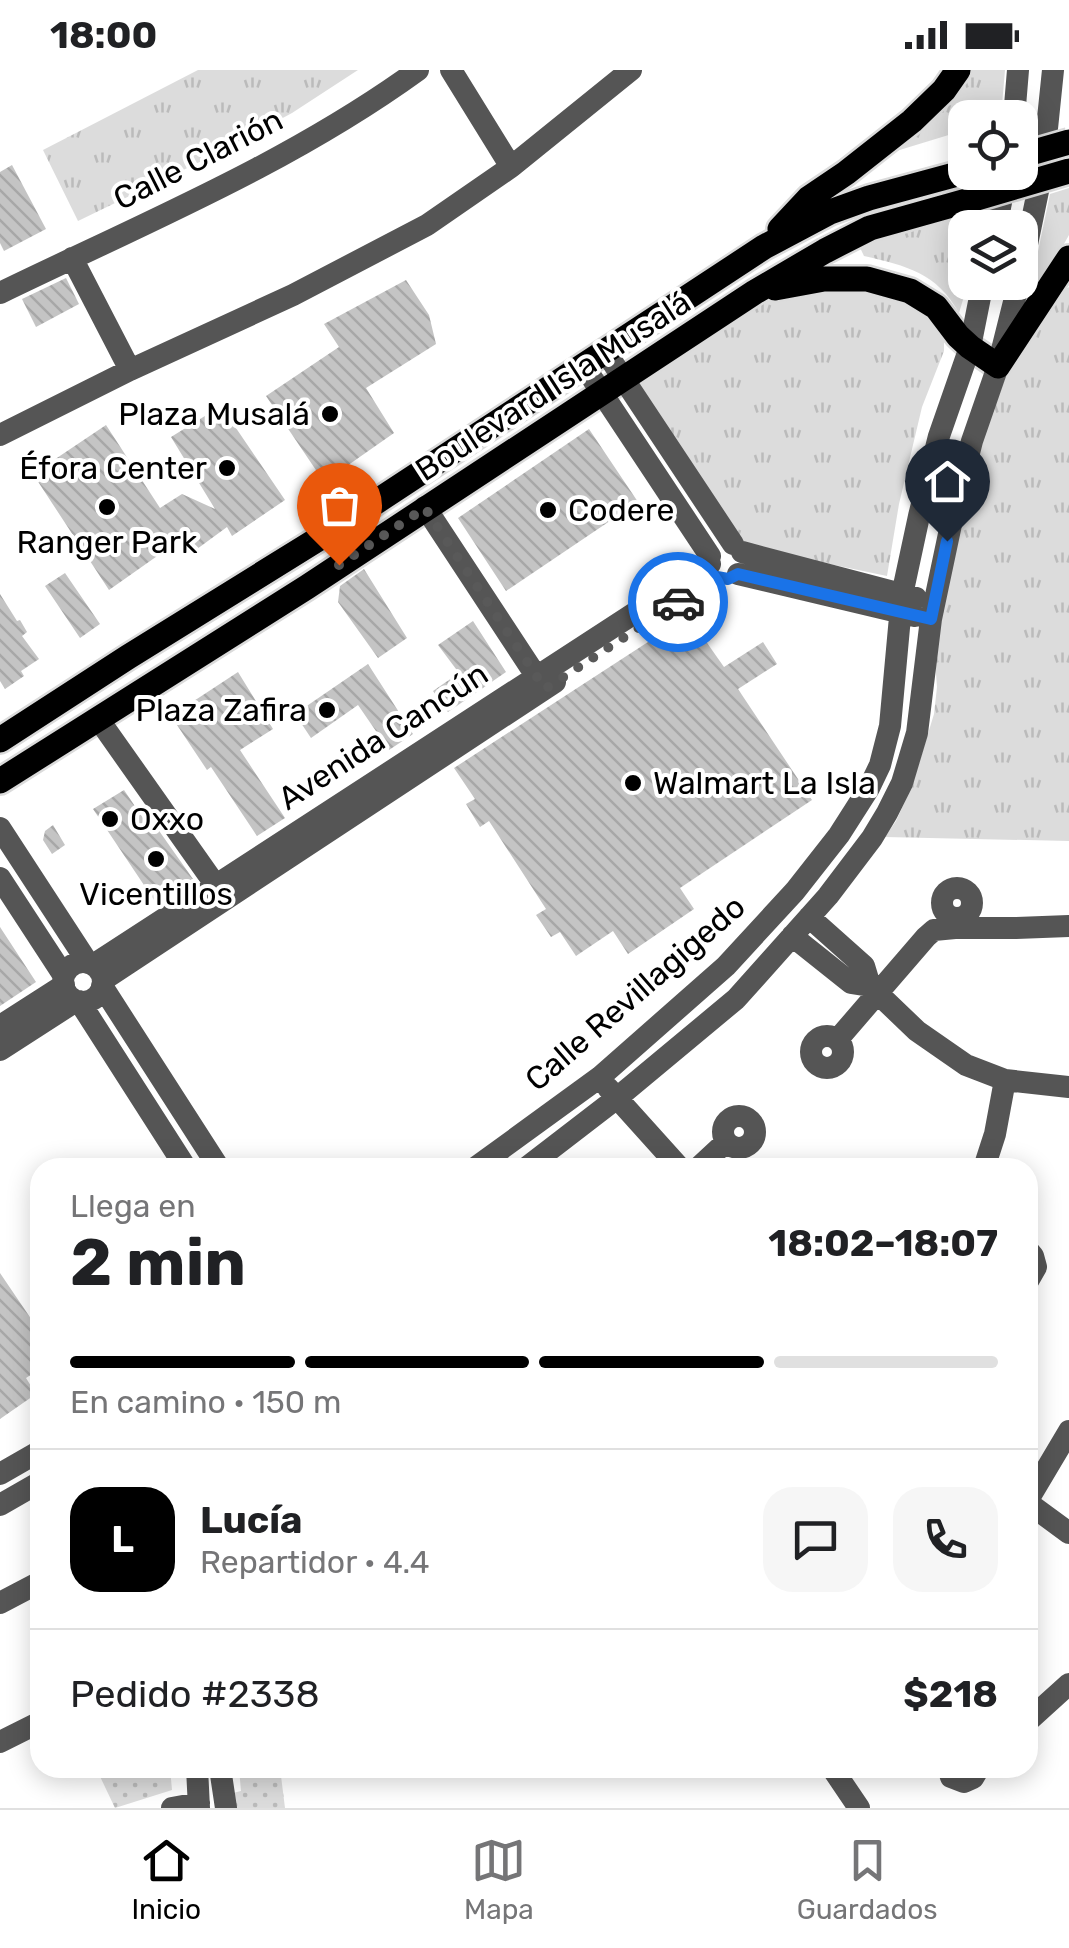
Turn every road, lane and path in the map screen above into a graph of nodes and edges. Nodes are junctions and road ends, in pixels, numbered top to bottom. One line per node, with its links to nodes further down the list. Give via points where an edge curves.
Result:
1 (418, 70): 15 (street, Calle Clarión, via 279,158)
2 (451, 70): 10 (street)
3 (631, 70): 10 (street)
4 (958, 70): 14 (main road, via 912,121 809,198)
5 (1018, 70): 7 (street)
6 (1053, 70): 13 (street, Calle Revillagigedo)
7 (1016, 100)
8 (1069, 142): 9 (main road, bridge)
9 (1038, 151)
10 (511, 167): 24 (street, via 426,225)
11 (1069, 171): 17 (main road, Boulevard Isla Musalá, bridge, via 870,228)
12 (948, 177): 14 (main road, Boulevard Isla Musalá, via 830,212)
13 (1034, 210)
14 (764, 246): 22 (main road, Boulevard Isla Musalá)
15 (72, 258): 18 (street, Calle Clarión); 24 (street)
16 (1069, 258): 23 (main road)
17 (755, 292): 21 (main road, via 867,279 910,291 936,307); 25 (main road, Boulevard Isla Musalá)
18 (0, 293)
19 (980, 300): 21 (street, Calle Revillagigedo)
20 (1015, 300): 23 (street, Calle Revillagigedo)
21 (970, 348): 23 (main road); 31 (street, Calle Revillagigedo, via 939,436)
22 (594, 359): 25 (street); 28 (main road, Boulevard Isla Musalá)
23 (998, 366): 32 (street, Calle Revillagigedo, via 961,480)
24 (130, 370): 26 (street)
25 (614, 386): 27 (main road, Boulevard Isla Musalá); 29 (street)
26 (0, 435)
27 (425, 508): 30 (main road, Boulevard Isla Musalá); 33 (street)
28 (290, 558): 30 (main road); 35 (main road, Boulevard Isla Musalá)
29 (725, 561): 31 (street); 33 (street, Avenida Cancún)
30 (307, 587): 34 (main road, Boulevard Isla Musalá)
31 (901, 604): 32 (street); 49 (street, Calle Revillagigedo, via 890,726 870,788 796,892 726,966)
32 (933, 610): 40 (street, Calle Revillagigedo, via 917,733 902,783 872,838)
33 (540, 682): 39 (street, Avenida Cancún)
34 (99, 720): 36 (main road, Boulevard Isla Musalá); 39 (street)
35 (0, 740)
36 (0, 781)
37 (0, 828): 43 (street)
38 (0, 878): 45 (street)
39 (220, 891): 43 (street, Avenida Cancún)
40 (809, 918): 42 (street, Calle Revillagigedo); 44 (street, via 864,966)
41 (1069, 926): 44 (street, via 955,923 934,930)
42 (792, 936): 44 (street, via 851,983); 52 (street, Calle Revillagigedo, via 736,999)
43 (96, 974): 45 (street, via 76,964); 45 (street, via 100,992 91,1000); 55 (street)
44 (875, 989): 47 (street); 50 (street, via 966,1065)
45 (71, 991): 46 (street); 48 (street); 54 (street)
46 (0, 1026)
47 (838, 1039)
48 (0, 1050)
49 (600, 1077): 52 (street); 56 (street, Calle Revillagigedo)
50 (1005, 1080): 51 (street); 60 (street)
51 (1069, 1087)
52 (617, 1098): 57 (street, Calle Revillagigedo); 58 (street)
53 (726, 1142): 59 (street)
54 (180, 1158)
55 (213, 1158)
56 (489, 1158)
57 (539, 1158)
58 (671, 1158)
59 (709, 1158)
60 (988, 1158)
61 (1069, 1431): 64 (street)
62 (30, 1458): 63 (street)
63 (0, 1474)
64 (1038, 1485)
65 (30, 1488): 66 (street)
66 (0, 1505)
67 (1038, 1510): 68 (street)
68 (1069, 1533)
69 (30, 1588): 70 (street)
70 (0, 1604)
71 (1069, 1684): 72 (street)
72 (1038, 1712)
73 (30, 1727): 74 (street)
74 (0, 1742)
75 (198, 1778): 78 (street)
76 (222, 1778): 80 (street)
77 (839, 1778): 81 (street)
78 (199, 1805): 79 (street)
79 (172, 1808)
80 (226, 1808)
81 (859, 1808)

